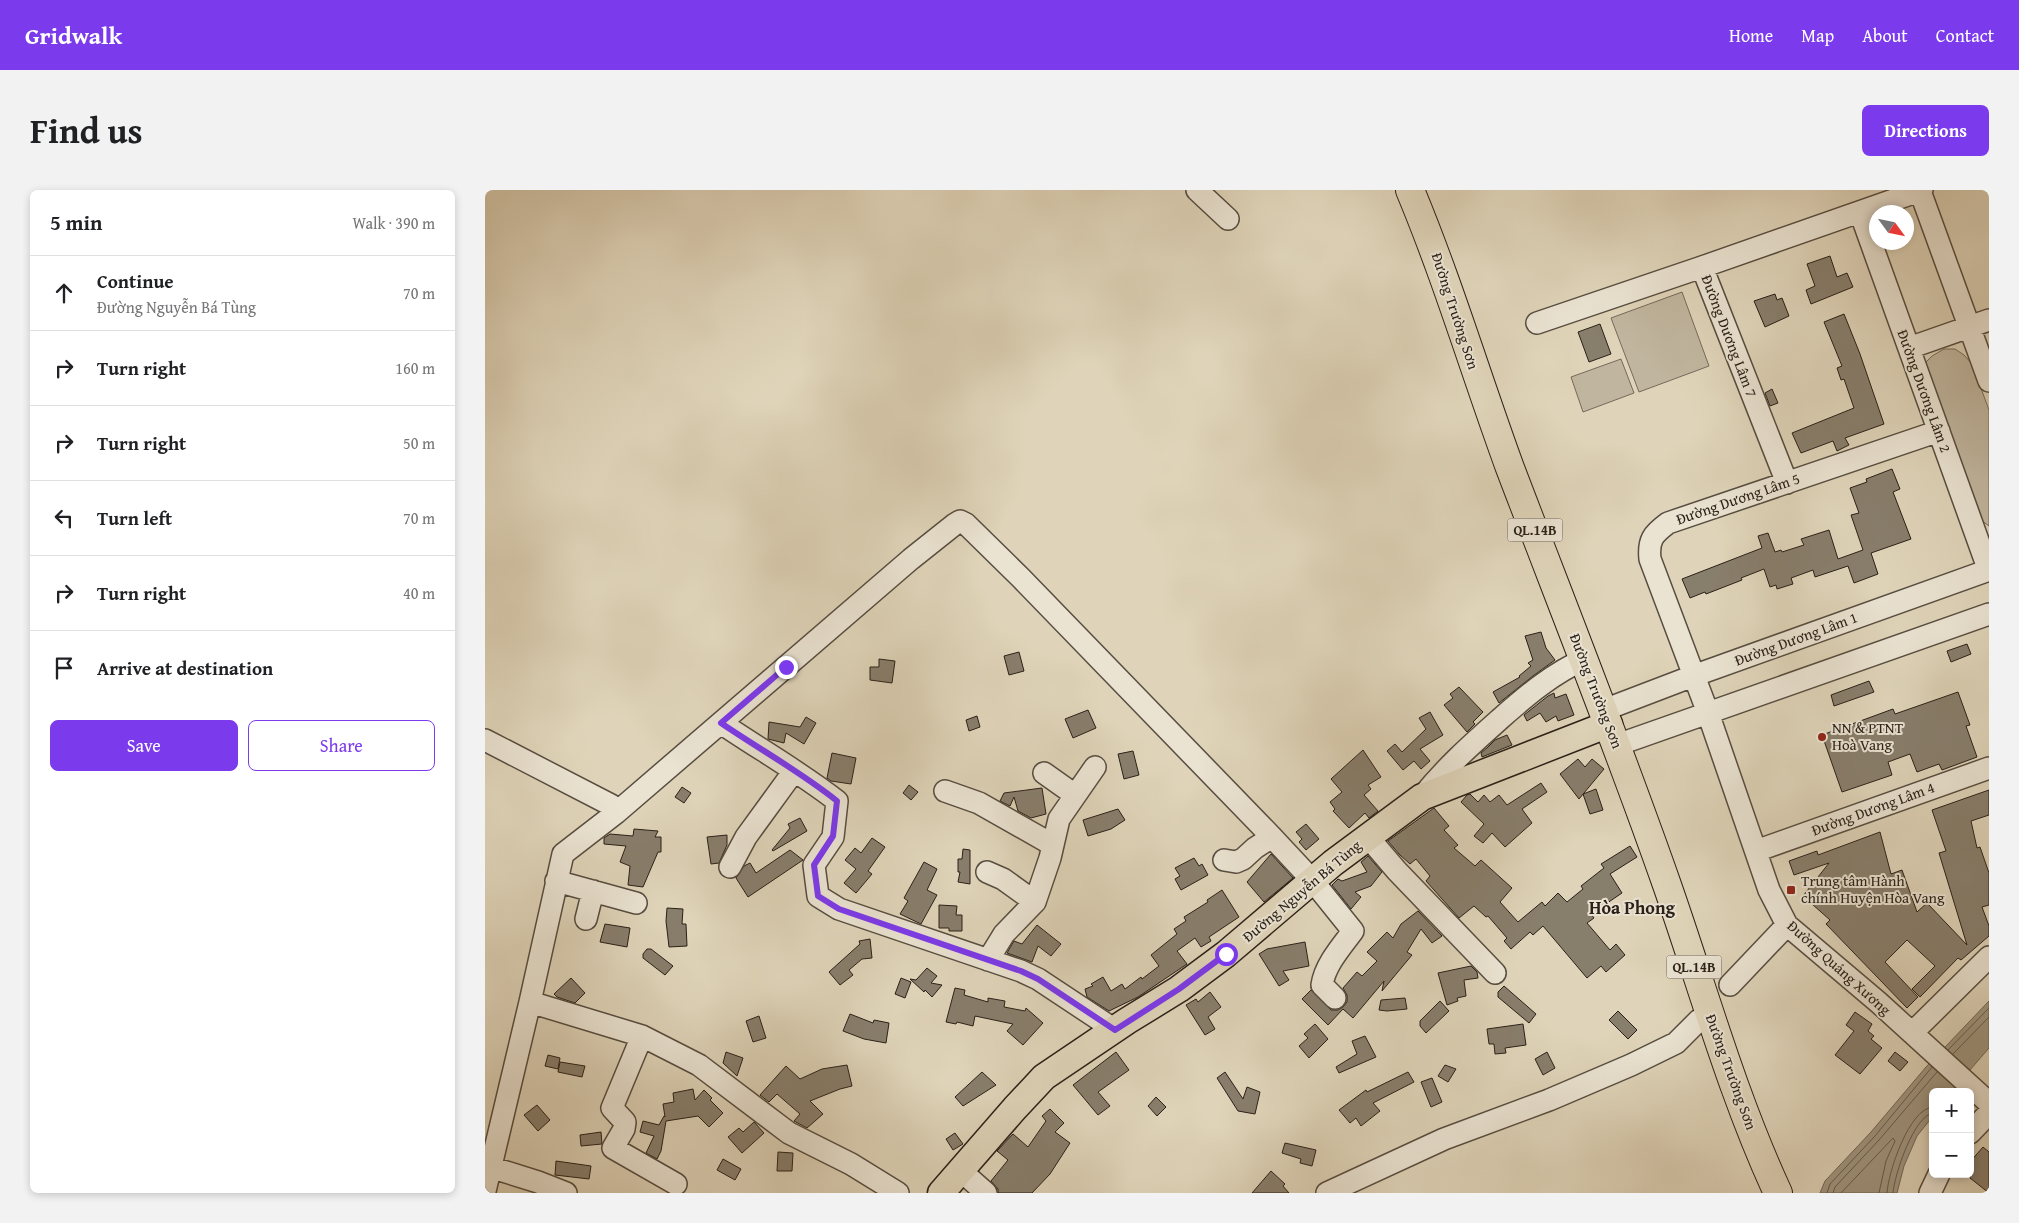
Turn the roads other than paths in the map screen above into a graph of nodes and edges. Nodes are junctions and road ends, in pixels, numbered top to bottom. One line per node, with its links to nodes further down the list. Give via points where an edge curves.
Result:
1 (1197, 190): 5 (street)
2 (1410, 190): 15 (highway, Đường Trường Sơn / QL.14B, via 1434,248 1511,469)
3 (1921, 190): 4 (street, Đường Dương Lâm 7); 8 (street)
4 (1860, 212): 6 (street, Đường Dương Lâm 7); 9 (street, Đường Dương Lâm 2)
5 (1228, 218)
6 (1702, 267): 7 (street); 12 (street, Đường Dương Lâm 7)
7 (1537, 322)
8 (1979, 324): 9 (street); 10 (street)
9 (1909, 348): 11 (street, Đường Dương Lâm 2)
10 (1989, 381)
11 (1939, 431): 12 (street, Đường Dương Lâm 5); 13 (street, Đường Dương Lâm 2)
12 (1787, 483): 16 (street, Đường Dương Lâm 5, via 1668,523 1655,533 1649,547 1650,559)
13 (1989, 570): 16 (street, Đường Dương Lâm 1)
14 (1989, 614): 17 (street)
15 (1585, 659): 19 (highway, Đường Trường Sơn / QL.14B); 27 (street, via 1564,668 1518,703 1464,750)
16 (1693, 676): 17 (street, Đường Dương Lâm 5); 19 (street, Đường Dương Lâm 1)
17 (1708, 713): 19 (street); 32 (street, Đường Quảng Xương)
18 (721, 723): 23 (street); 28 (street); 29 (street, via 911,559 960,521 1021,578)
19 (1610, 727): 27 (main road, Đường Nguyễn Bá Tùng); 60 (highway, Đường Trường Sơn / QL.14B, via 1746,1116)
20 (485, 740): 28 (street, via 611,805)
21 (1095, 767): 26 (street)
22 (1989, 768): 32 (street, Đường Dương Lâm 4)
23 (793, 771): 34 (street, via 746,837); 44 (street, via 837,801 833,836 814,865 818,896 839,909)
24 (1043, 773): 26 (street)
25 (945, 791): 31 (street, via 979,804)
26 (1075, 795): 31 (street, via 1059,819)
27 (1422, 797): 30 (main road, Đường Nguyễn Bá Tùng)
28 (616, 813): 37 (street, via 563,854)
29 (1273, 836): 33 (street, via 1243,859 1236,862); 36 (street)
30 (1367, 837): 36 (main road, Đường Nguyễn Bá Tùng); 45 (street)
31 (1053, 845): 39 (street)
32 (1756, 851): 42 (street, Đường Quảng Xương, via 1769,890)
33 (1224, 860)
34 (730, 867)
35 (987, 872): 39 (street)
36 (1312, 880): 47 (street, via 1353,931 1332,960 1323,981 1322,985); 50 (main road, Đường Nguyễn Bá Tùng, via 1219,960)
37 (556, 881): 38 (street); 48 (street)
38 (593, 891): 40 (street); 41 (street)
39 (1035, 902): 44 (street, via 1004,934)
40 (635, 903)
41 (586, 918)
42 (1787, 925): 46 (street); 52 (street, Đường Quảng Xương)
43 (1989, 957): 52 (street)
44 (988, 960): 50 (street, via 1038,979)
45 (1495, 973)
46 (1730, 985)
47 (1335, 998)
48 (531, 1002): 51 (street); 56 (street)
49 (1699, 1020): 66 (street, via 1676,1043 1631,1065 1445,1139)
50 (1115, 1030): 57 (main road, Đường Nguyễn Bá Tùng, via 1044,1077)
51 (642, 1036): 59 (street, via 612,1108 625,1122 613,1148); 63 (street, via 710,1072 789,1133 851,1164)
52 (1919, 1040): 53 (street, Đường Quảng Xương)
53 (1989, 1102)
54 (1989, 1113): 55 (street)
55 (1974, 1129)
56 (490, 1167): 61 (street); 62 (street)
57 (960, 1170): 64 (main road, Đường Nguyễn Bá Tùng); 65 (street)
58 (1937, 1178): 67 (street)
59 (676, 1184)
60 (1777, 1190)
61 (485, 1191)
62 (566, 1193)
63 (898, 1193)
64 (941, 1193)
65 (986, 1193)
66 (1327, 1193)
67 (1930, 1193)

